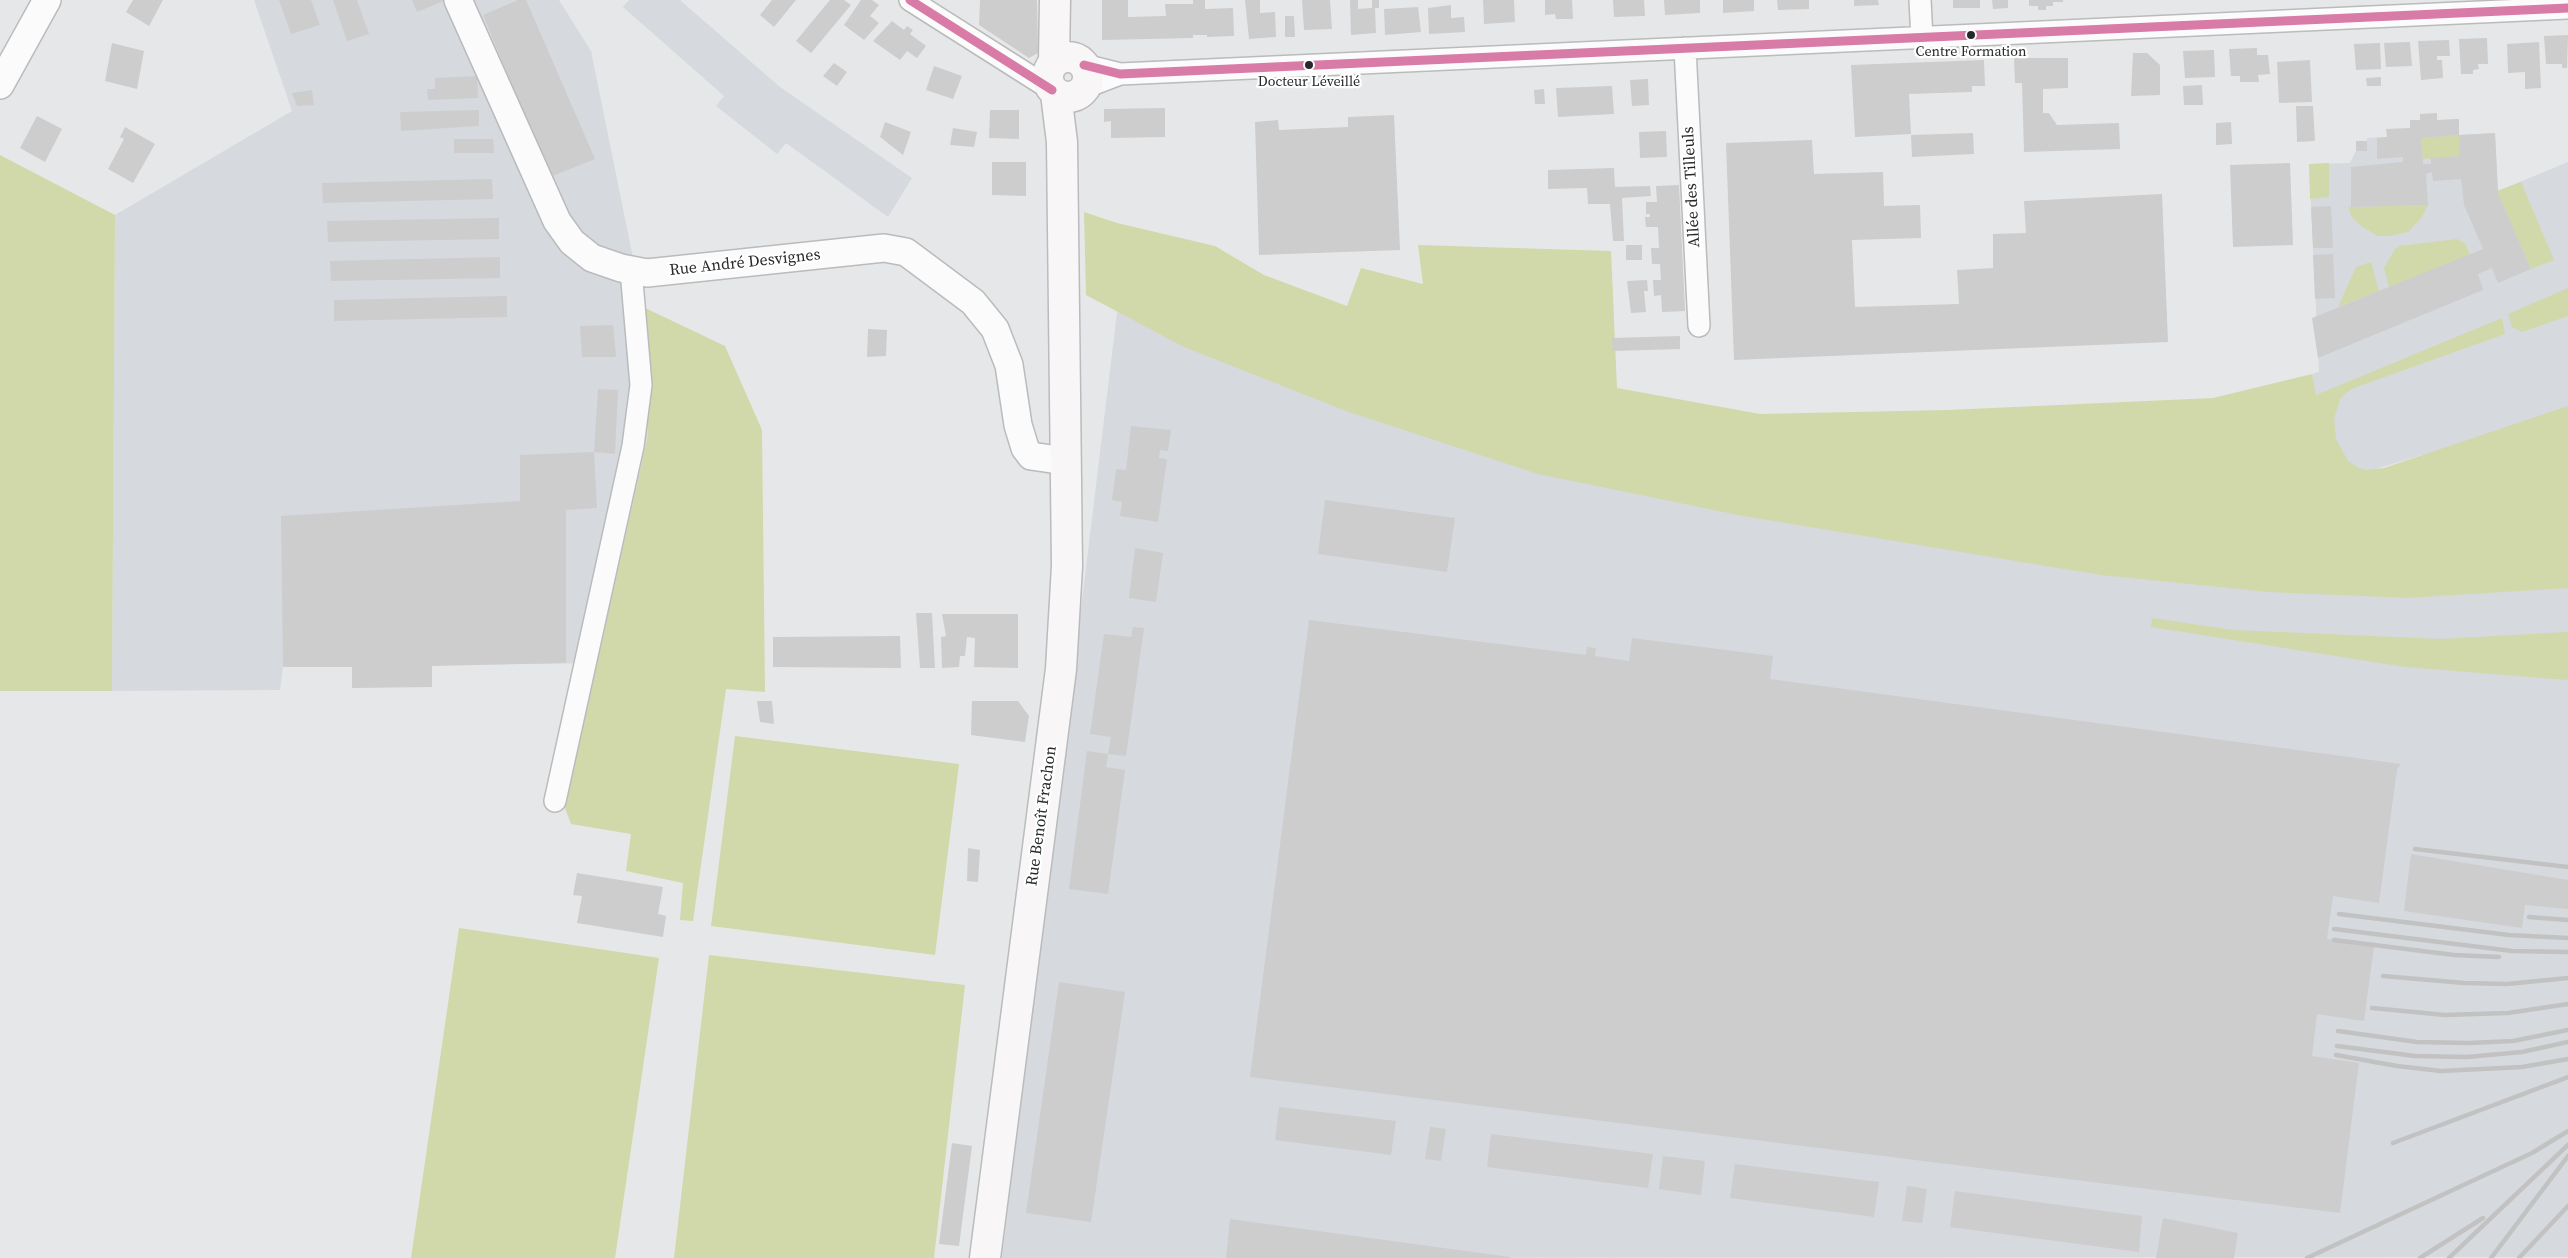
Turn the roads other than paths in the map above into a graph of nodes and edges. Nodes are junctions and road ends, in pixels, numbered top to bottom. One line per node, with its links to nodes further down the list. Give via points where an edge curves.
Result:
1 (458, 0): 12 (street, Rue André Desvignes, via 557,221 572,242 592,258)
2 (910, 0): 10 (street, via 1016,69)
3 (1055, 0): 10 (main road)
4 (1065, 0): 10 (main road)
5 (1920, 0): 8 (street)
6 (42, 3): 11 (street)
7 (2568, 8): 8 (street)
8 (1922, 38): 9 (street)
9 (1685, 48): 10 (street); 13 (street, Allée des Tilleuls)
10 (1066, 77): 14 (main road, Rue Benoît Frachon, via 1062,142)
11 (0, 86)
12 (631, 270): 14 (street, Rue André Desvignes, via 647,273 884,248 906,252 973,302 994,329 1009,365 1018,425 1031,456); 15 (street, via 641,385 633,446)
13 (1699, 326)
14 (1065, 461): 16 (main road, Rue Benoît Frachon, via 1067,566 1061,669)
15 (555, 801)
16 (985, 1258)

